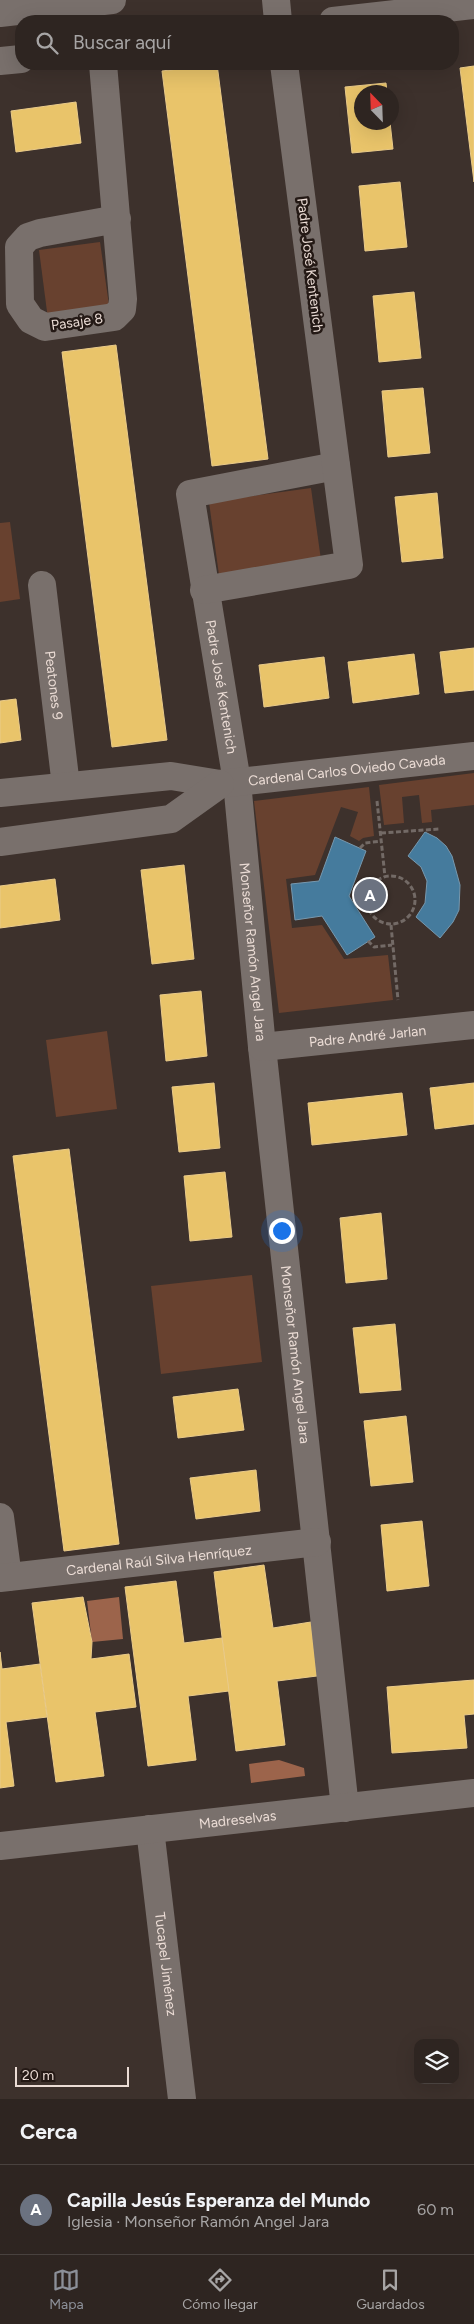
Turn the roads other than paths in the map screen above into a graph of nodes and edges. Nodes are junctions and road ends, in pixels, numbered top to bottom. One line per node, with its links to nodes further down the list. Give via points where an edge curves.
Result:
1 (276, 0): 6 (street)
2 (474, 5): 3 (street)
3 (411, 6): 7 (street)
4 (103, 8): 5 (street)
5 (0, 13)
6 (277, 15)
7 (364, 15)
8 (15, 60): 9 (street)
9 (0, 61)
10 (105, 70): 12 (street, Pasaje 8)
11 (285, 70): 13 (street, Padre José Kentenich)
12 (117, 219): 12 (street, Pasaje 8, via 122,310 114,317 45,328 31,320 20,304 19,247 28,237 40,233)
13 (336, 466): 15 (street, Padre José Kentenich, via 190,494); 15 (street, Padre José Kentenich, via 349,565)
14 (42, 585): 18 (street, Peatones 9)
15 (204, 590): 17 (street, Padre José Kentenich)
16 (474, 756): 17 (street, Cardenal Carlos Oviedo Cavada)
17 (229, 783): 18 (street, Cardenal Carlos Oviedo Cavada, via 171,776); 20 (street, via 171,820); 22 (street, Monseñor Ramón Angel Jara)
18 (66, 786): 19 (street, Cardenal Carlos Oviedo Cavada)
19 (0, 794)
20 (0, 842)
21 (474, 1025): 22 (street, Padre André Jarlan)
22 (262, 1047): 24 (street, Monseñor Ramón Angel Jara)
23 (0, 1517): 25 (street)
24 (317, 1542): 25 (street, Cardenal Raúl Silva Henríquez); 27 (street, Monseñor Ramón Angel Jara)
25 (4, 1578)
26 (474, 1793): 27 (street, Madreselvas)
27 (345, 1808): 28 (street, Madreselvas)
28 (150, 1829): 29 (street, Madreselvas); 30 (street, Tucapel Jiménez)
29 (0, 1846)
30 (182, 2099)

